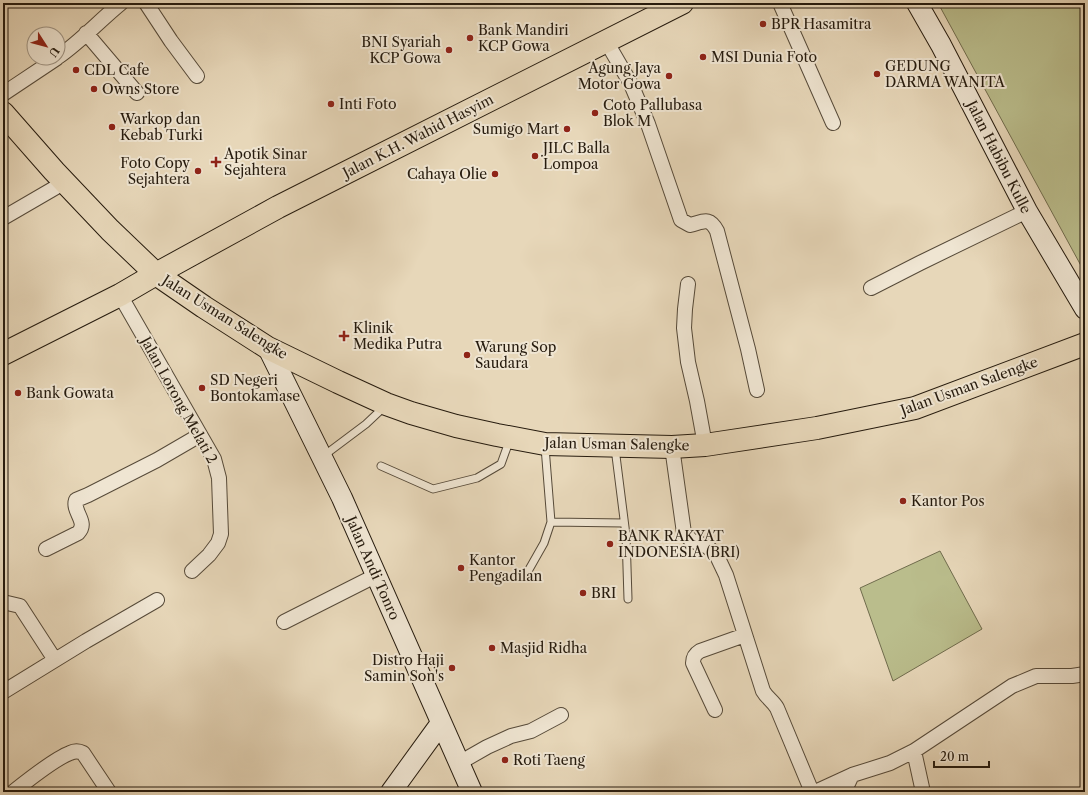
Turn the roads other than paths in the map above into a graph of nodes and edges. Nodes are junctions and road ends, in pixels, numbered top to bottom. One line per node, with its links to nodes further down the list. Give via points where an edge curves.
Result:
1 (121, 3): 6 (street)
2 (146, 3): 10 (street)
3 (682, 3): 7 (main road, Jalan K.H. Wahid Hasyim)
4 (780, 3): 14 (street)
5 (917, 3): 16 (street, Jalan Habibu Kulle, via 942,45)
6 (86, 33): 8 (street); 11 (street)
7 (606, 41): 18 (main road, Jalan K.H. Wahid Hasyim, via 278,207); 26 (street, via 631,84 648,124 678,215 690,225 710,222 717,231)
8 (66, 51)
9 (45, 66): 12 (street)
10 (197, 76)
11 (137, 93)
12 (3, 94)
13 (3, 113): 15 (main road, Jalan Usman Salengke)
14 (834, 123)
15 (65, 182): 17 (street); 18 (main road, Jalan Usman Salengke)
16 (1027, 211): 20 (street); 22 (street, Jalan Habibu Kulle)
17 (3, 218)
18 (156, 274): 21 (main road, Jalan K.H. Wahid Hasyim); 24 (main road, Jalan Usman Salengke)
19 (688, 284): 31 (street, via 684,328 688,362)
20 (871, 288)
21 (120, 295): 25 (main road, Jalan K.H. Wahid Hasyim); 28 (street, Jalan Lorong Melati 2)
22 (1085, 309)
23 (1085, 344): 31 (main road, Jalan Usman Salengke, via 915,408 817,428)
24 (268, 348): 27 (main road, Jalan Usman Salengke); 34 (street, Jalan Andi Tonro)
25 (3, 354)
26 (757, 390)
27 (386, 404): 29 (main road, Jalan Usman Salengke, via 456,426); 34 (lane, via 366,424)
28 (200, 435): 38 (street, via 157,460 76,500 82,523 81,530); 39 (street, Jalan Lorong Melati 2, via 214,459 219,478 221,534 209,555)
29 (510, 438): 30 (main road, Jalan Usman Salengke); 35 (lane, via 501,464 477,478 433,489)
30 (545, 444): 32 (main road, Jalan Usman Salengke); 36 (lane)
31 (705, 445): 33 (main road, Jalan Usman Salengke)
32 (615, 446): 33 (main road, Jalan Usman Salengke); 37 (lane)
33 (672, 446): 46 (street, via 684,533 691,540 708,547 717,556 726,575)
34 (322, 457): 41 (street, Jalan Andi Tonro)
35 (381, 466)
36 (551, 522): 37 (lane); 40 (lane, via 544,543)
37 (624, 523): 42 (lane)
38 (46, 549)
39 (192, 571)
40 (527, 573)
41 (377, 575): 45 (street); 52 (street, Jalan Andi Tonro)
42 (628, 599)
43 (157, 600): 47 (street)
44 (3, 602): 47 (street, via 20,606)
45 (284, 622)
46 (745, 635): 50 (street, via 700,651 693,658); 60 (street, via 763,691 777,708)
47 (55, 660): 49 (street)
48 (1085, 674): 53 (street, via 1036,676 1012,686)
49 (3, 692)
50 (715, 710)
51 (561, 715): 54 (street, via 531,731 511,736 487,747)
52 (441, 723): 54 (street, Jalan Andi Tonro); 58 (street)
53 (914, 751): 55 (street, via 890,763); 62 (street)
54 (459, 763): 59 (street, Jalan Andi Tonro)
55 (852, 776): 60 (street); 61 (street)
56 (13, 792): 57 (street, via 54,762 79,751 83,753)
57 (108, 792)
58 (391, 792)
59 (472, 792)
60 (813, 792)
61 (844, 792)
62 (923, 792)

